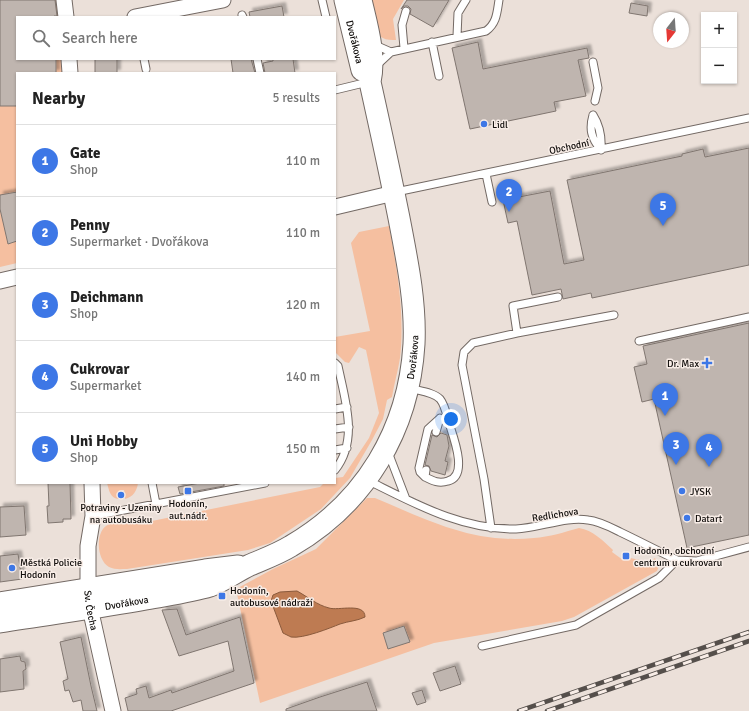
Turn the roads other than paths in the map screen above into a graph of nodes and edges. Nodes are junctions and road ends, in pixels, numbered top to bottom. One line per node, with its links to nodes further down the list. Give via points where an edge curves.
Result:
1 (64, 0): 10 (street)
2 (223, 0): 8 (street)
3 (322, 0): 12 (lane)
4 (345, 0): 25 (main road, Dvořákova, via 362,70)
5 (360, 0): 14 (main road, Dvořákova)
6 (466, 0): 13 (lane, via 458,14)
7 (499, 0): 13 (lane, via 492,26 486,31)
8 (187, 3): 11 (street)
9 (406, 11): 16 (lane, via 402,25)
10 (66, 16)
11 (140, 16)
12 (326, 16)
13 (456, 36): 15 (lane)
14 (370, 42): 17 (lane); 25 (main road, Dvořákova)
15 (432, 42): 16 (lane); 26 (lane)
16 (404, 48): 17 (lane)
17 (391, 52): 25 (lane)
18 (69, 60): 23 (street)
19 (144, 60): 22 (lane)
20 (257, 60): 24 (lane)
21 (593, 62): 28 (lane, via 598,88)
22 (146, 69)
23 (70, 72)
24 (260, 72)
25 (372, 76): 27 (lane); 31 (main road, Dvořákova)
26 (439, 76)
27 (336, 90)
28 (596, 101)
29 (749, 118): 30 (lane, Obchodní)
30 (486, 174): 31 (lane, Obchodní); 32 (lane)
31 (394, 193): 33 (street); 42 (main road, Dvořákova, via 413,300 414,344)
32 (492, 202)
33 (336, 207)
34 (16, 278): 35 (street)
35 (0, 281)
36 (558, 297): 39 (lane, via 513,306)
37 (614, 314): 39 (lane)
38 (749, 317): 40 (lane)
39 (517, 333): 61 (lane, via 473,343 462,359)
40 (639, 341)
41 (336, 364): 43 (lane)
42 (408, 388): 45 (lane, via 437,396); 51 (main road, Dvořákova)
43 (347, 407): 44 (lane); 47 (lane)
44 (336, 409)
45 (445, 411): 46 (lane); 46 (lane, via 459,462 456,477 445,482 435,482 419,470 428,429)
46 (439, 419): 49 (lane)
47 (349, 427): 48 (lane); 50 (lane)
48 (336, 429)
49 (436, 432)
50 (347, 448): 52 (lane); 53 (lane)
51 (386, 448): 54 (main road, Dvořákova); 58 (lane)
52 (336, 450)
53 (336, 468)
54 (366, 480): 58 (lane, Redlichova); 64 (main road, Dvořákova, via 345,505 322,525 291,546 212,585 168,595)
55 (92, 484): 60 (street, Sv. Čecha)
56 (153, 484): 59 (lane)
57 (260, 484): 59 (lane)
58 (406, 499): 61 (lane, Redlichova, via 452,519)
59 (156, 504): 60 (lane)
60 (93, 516): 64 (street, Sv. Čecha, via 88,546)
61 (491, 528): 63 (lane, Redlichova, via 518,529 572,520 589,520)
62 (749, 547): 63 (lane, Redlichova, via 697,561)
63 (677, 560): 67 (lane, via 658,578 576,625)
64 (89, 598): 65 (main road, Dvořákova); 66 (main road, Dvořákova); 68 (street, Sv. Čecha)
65 (0, 603)
66 (0, 622)
67 (482, 646)
68 (113, 711)

